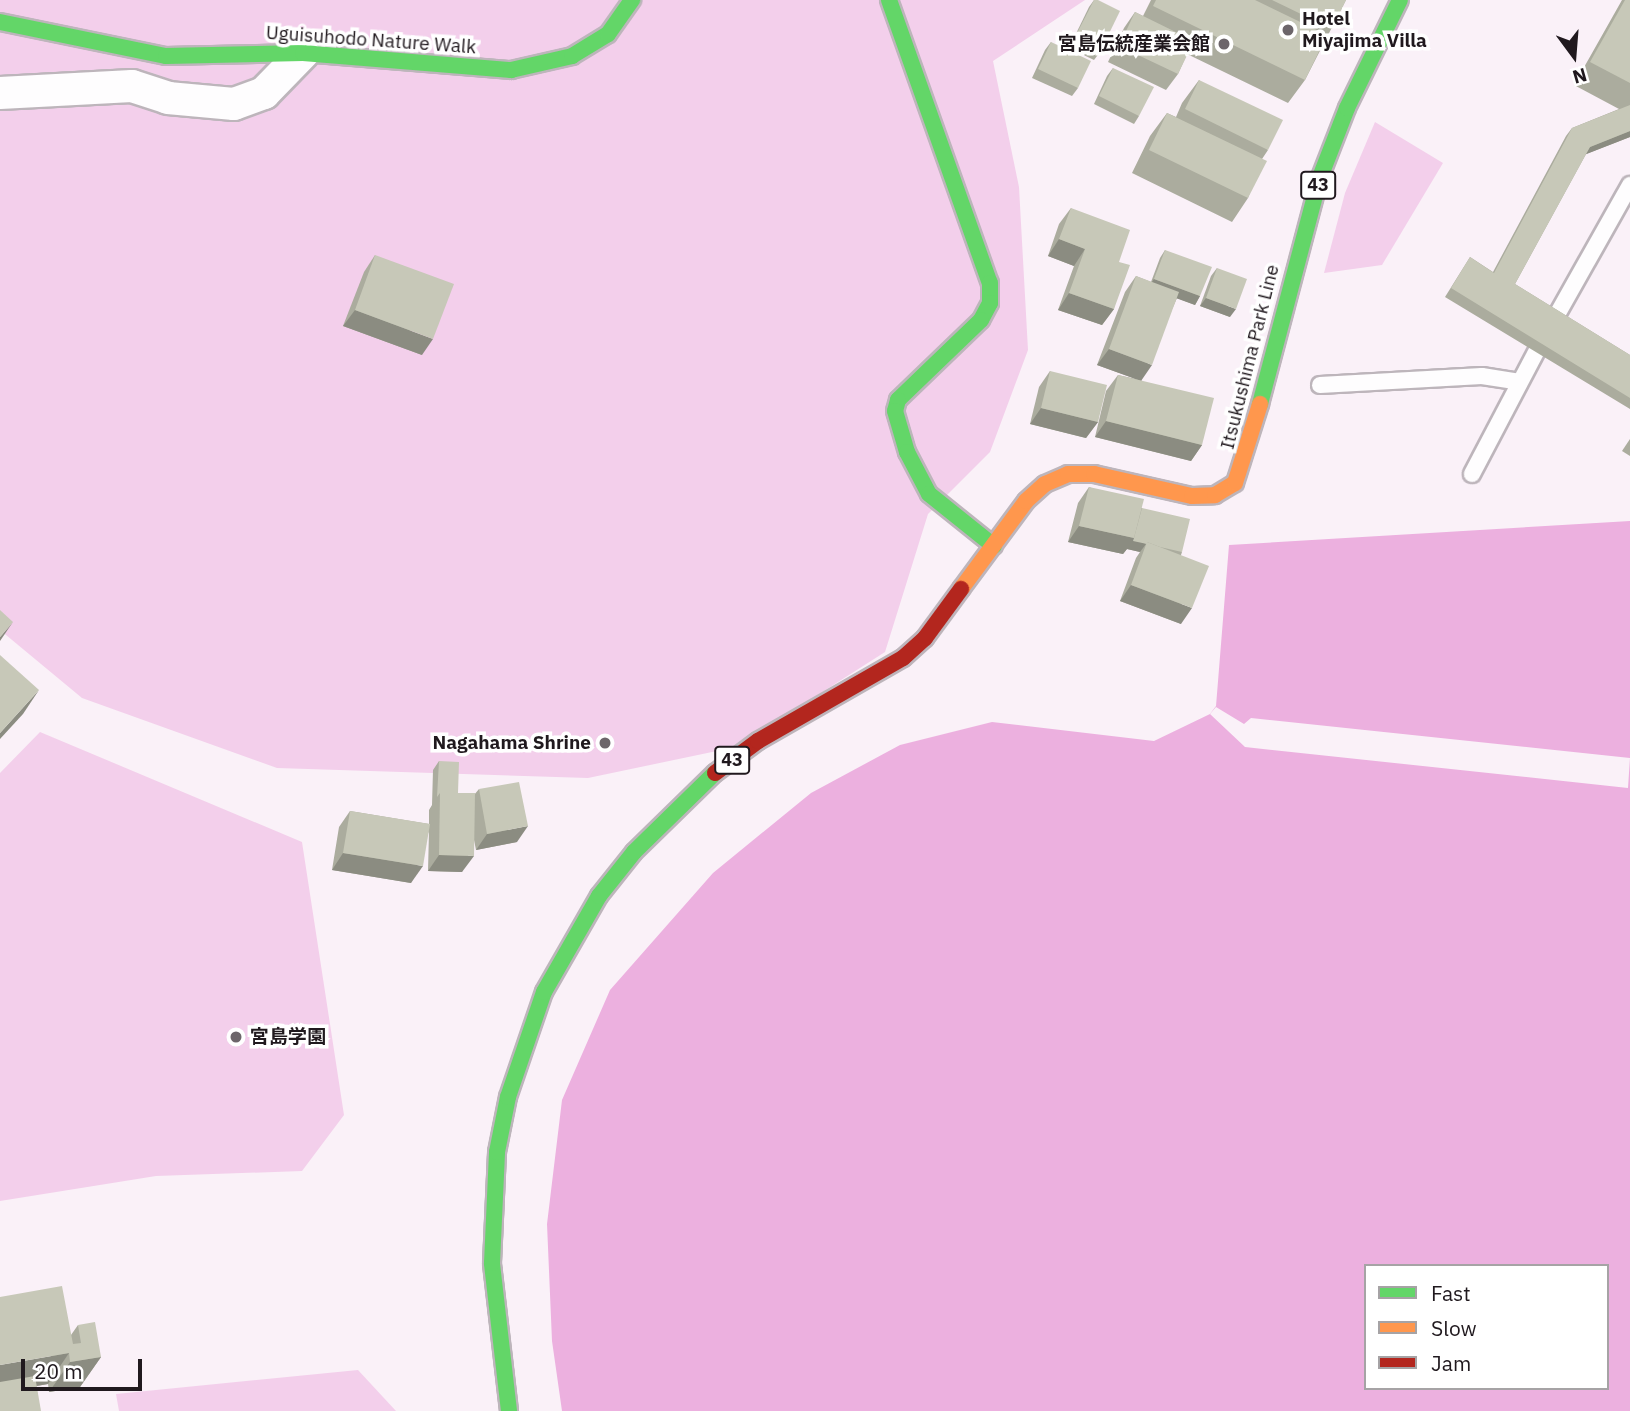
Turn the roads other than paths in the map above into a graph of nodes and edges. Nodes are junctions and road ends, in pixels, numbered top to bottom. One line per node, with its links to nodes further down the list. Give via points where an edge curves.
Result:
1 (632, 0): 5 (main road, Uguisuhodo Nature Walk, via 608,34 572,56 511,70)
2 (889, 0): 13 (main road, via 990,283 990,303 981,320 898,400 895,411 906,452 929,494)
3 (1400, 0): 13 (main road, Itsukushima Park Line / 43, via 1347,108 1319,180 1245,463 1235,483 1215,495 1192,496 1094,474 1068,474 1045,484 1026,501)
4 (0, 22): 5 (main road, Uguisuhodo Nature Walk, via 166,56)
5 (303, 53): 6 (street, via 264,93 234,104 169,98 132,86)
6 (0, 93)
7 (1630, 185): 8 (lane)
8 (1555, 320)
9 (1536, 352): 10 (lane)
10 (1520, 382): 11 (lane, via 1482,376); 12 (lane)
11 (1320, 385)
12 (1472, 474)
13 (994, 546): 14 (main road, Itsukushima Park Line / 43, via 945,615 903,658 758,741 671,811 599,896 569,943 524,1045 497,1153 492,1263)
14 (509, 1411)

